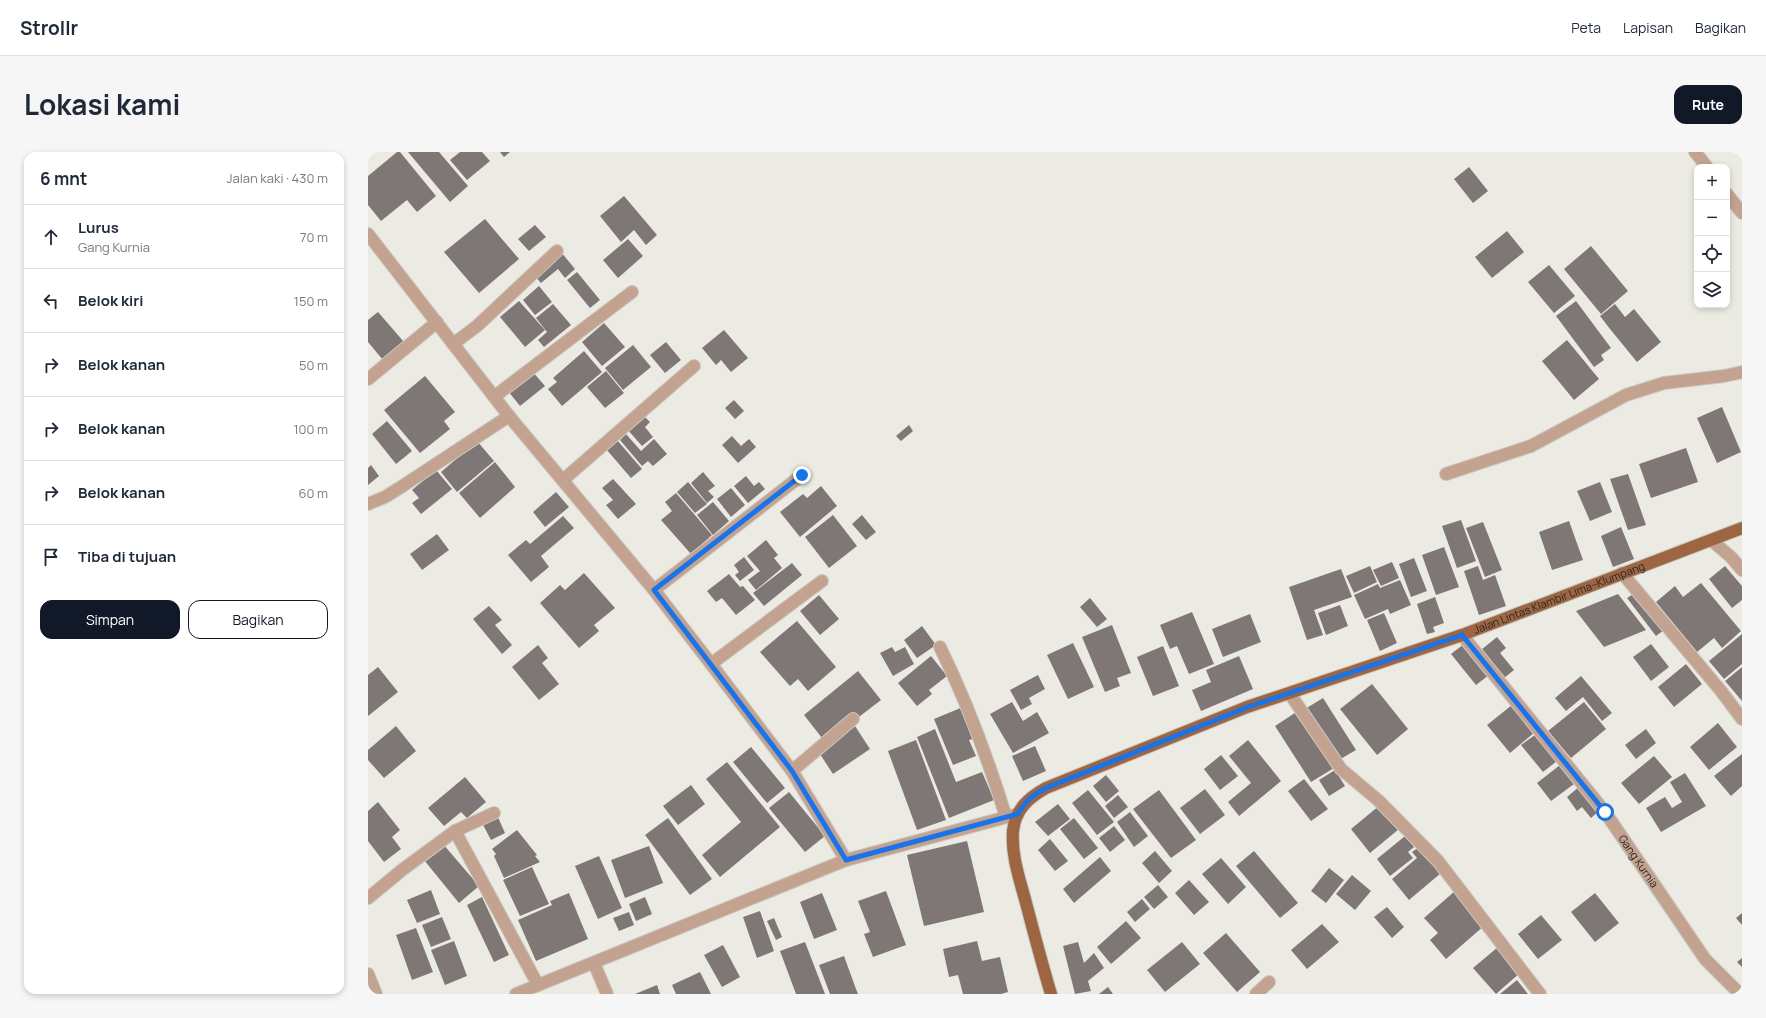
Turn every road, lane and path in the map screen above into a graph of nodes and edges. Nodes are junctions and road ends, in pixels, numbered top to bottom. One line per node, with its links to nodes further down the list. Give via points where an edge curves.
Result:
1 (1695, 152): 2 (street)
2 (1704, 164)
3 (1730, 198): 4 (street)
4 (1742, 213)
5 (368, 234): 8 (street)
6 (557, 251): 9 (street, via 477,326)
7 (632, 292): 13 (street)
8 (438, 322): 9 (street); 12 (street)
9 (453, 344): 13 (street)
10 (694, 366): 17 (street)
11 (1742, 372): 15 (street, via 1664,382 1626,395 1531,446)
12 (368, 379)
13 (494, 396): 14 (street)
14 (509, 416): 17 (street); 18 (street, via 385,497)
15 (1446, 474)
16 (802, 475): 24 (street)
17 (563, 480): 24 (street)
18 (368, 504)
19 (1742, 528): 20 (main road, Jalan Lintas Klambir Lima–Klumpang)
20 (1711, 540): 21 (street); 22 (main road, Jalan Lintas Klambir Lima–Klumpang)
21 (1742, 570)
22 (1622, 573): 25 (main road, Jalan Lintas Klambir Lima–Klumpang); 30 (street, via 1721,691)
23 (822, 581): 27 (street)
24 (654, 590): 27 (street)
25 (1462, 635): 28 (main road, Jalan Lintas Klambir Lima–Klumpang); 47 (street, Gang Kurnia, via 1605,812 1705,959)
26 (940, 647): 33 (street)
27 (711, 664): 31 (street)
28 (1290, 694): 33 (main road, Jalan Lintas Klambir Lima–Klumpang, via 1248,707 1046,788 1032,796); 46 (street, via 1341,769 1379,801 1438,862)
29 (854, 719): 31 (street)
30 (1742, 720)
31 (792, 771): 35 (street)
32 (494, 813): 34 (street)
33 (1012, 816): 35 (street); 44 (main road, Jalan Lintas Klambir Lima–Klumpang, via 1014,858)
34 (455, 831): 36 (street); 40 (street)
35 (846, 860): 37 (street)
36 (368, 898)
37 (594, 963): 40 (street); 43 (street)
38 (368, 974): 41 (street)
39 (1269, 982): 45 (street)
40 (538, 985): 42 (street)
41 (376, 994)
42 (516, 994)
43 (607, 994)
44 (1050, 994)
45 (1256, 994)
46 (1540, 994)
47 (1740, 994)

